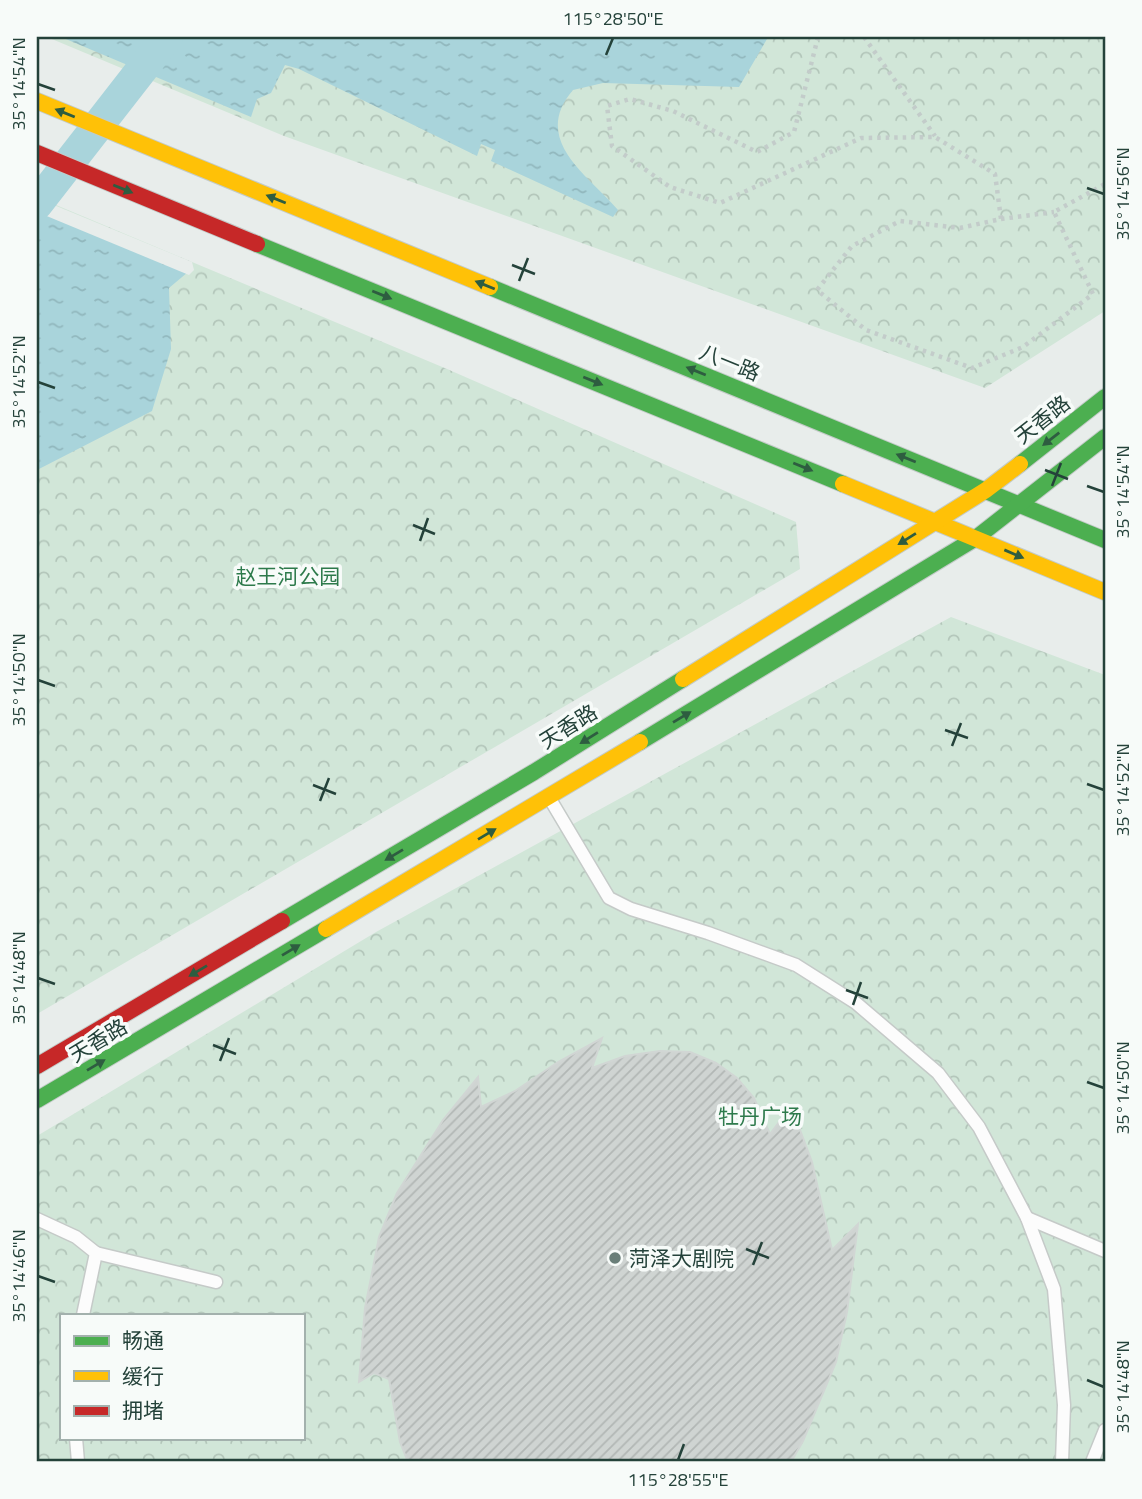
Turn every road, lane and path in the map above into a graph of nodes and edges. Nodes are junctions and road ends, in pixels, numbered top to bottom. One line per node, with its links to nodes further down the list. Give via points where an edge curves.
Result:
1 (818, 37): 4 (path, via 794,132 757,152 673,111 630,99 607,106 612,146 670,187 720,203 861,138)
2 (864, 37): 4 (path)
3 (37, 101): 11 (main road, 八一路, one-way to 3)
4 (935, 136): 8 (path, via 995,174)
5 (37, 153): 13 (main road, one-way to 13)
6 (1105, 184): 7 (path)
7 (1054, 212): 8 (path); 8 (path, via 1093,294 1023,347 972,368 866,330 817,290 852,246 900,221 960,228)
8 (1001, 219)
9 (1105, 397): 11 (main road, 天香路, one-way to 11)
10 (1105, 437): 12 (main road, 天香路)
11 (986, 490): 12 (main road, 八一路); 16 (main road, 天香路, one-way to 16)
12 (1020, 504): 13 (main road, 天香路); 14 (main road, 八一路)
13 (976, 538): 15 (main road, one-way to 15); 17 (main road, 天香路, one-way to 13)
14 (1105, 540)
15 (1105, 592)
16 (534, 772): 17 (lane); 18 (main road, 天香路, one-way to 18)
17 (549, 797): 19 (main road, 天香路, one-way to 17); 20 (lane, via 609,898 796,965 856,1003 938,1073 979,1127)
18 (37, 1066)
19 (37, 1100)
20 (1027, 1218): 22 (lane); 29 (lane, via 1054,1289 1064,1405)
21 (37, 1219): 23 (lane, via 76,1237)
22 (1105, 1251)
23 (96, 1253): 24 (lane); 25 (lane)
24 (216, 1282)
25 (83, 1314)
26 (1105, 1430): 30 (lane)
27 (76, 1440): 28 (lane)
28 (78, 1462)
29 (1062, 1462)
30 (1092, 1462)

